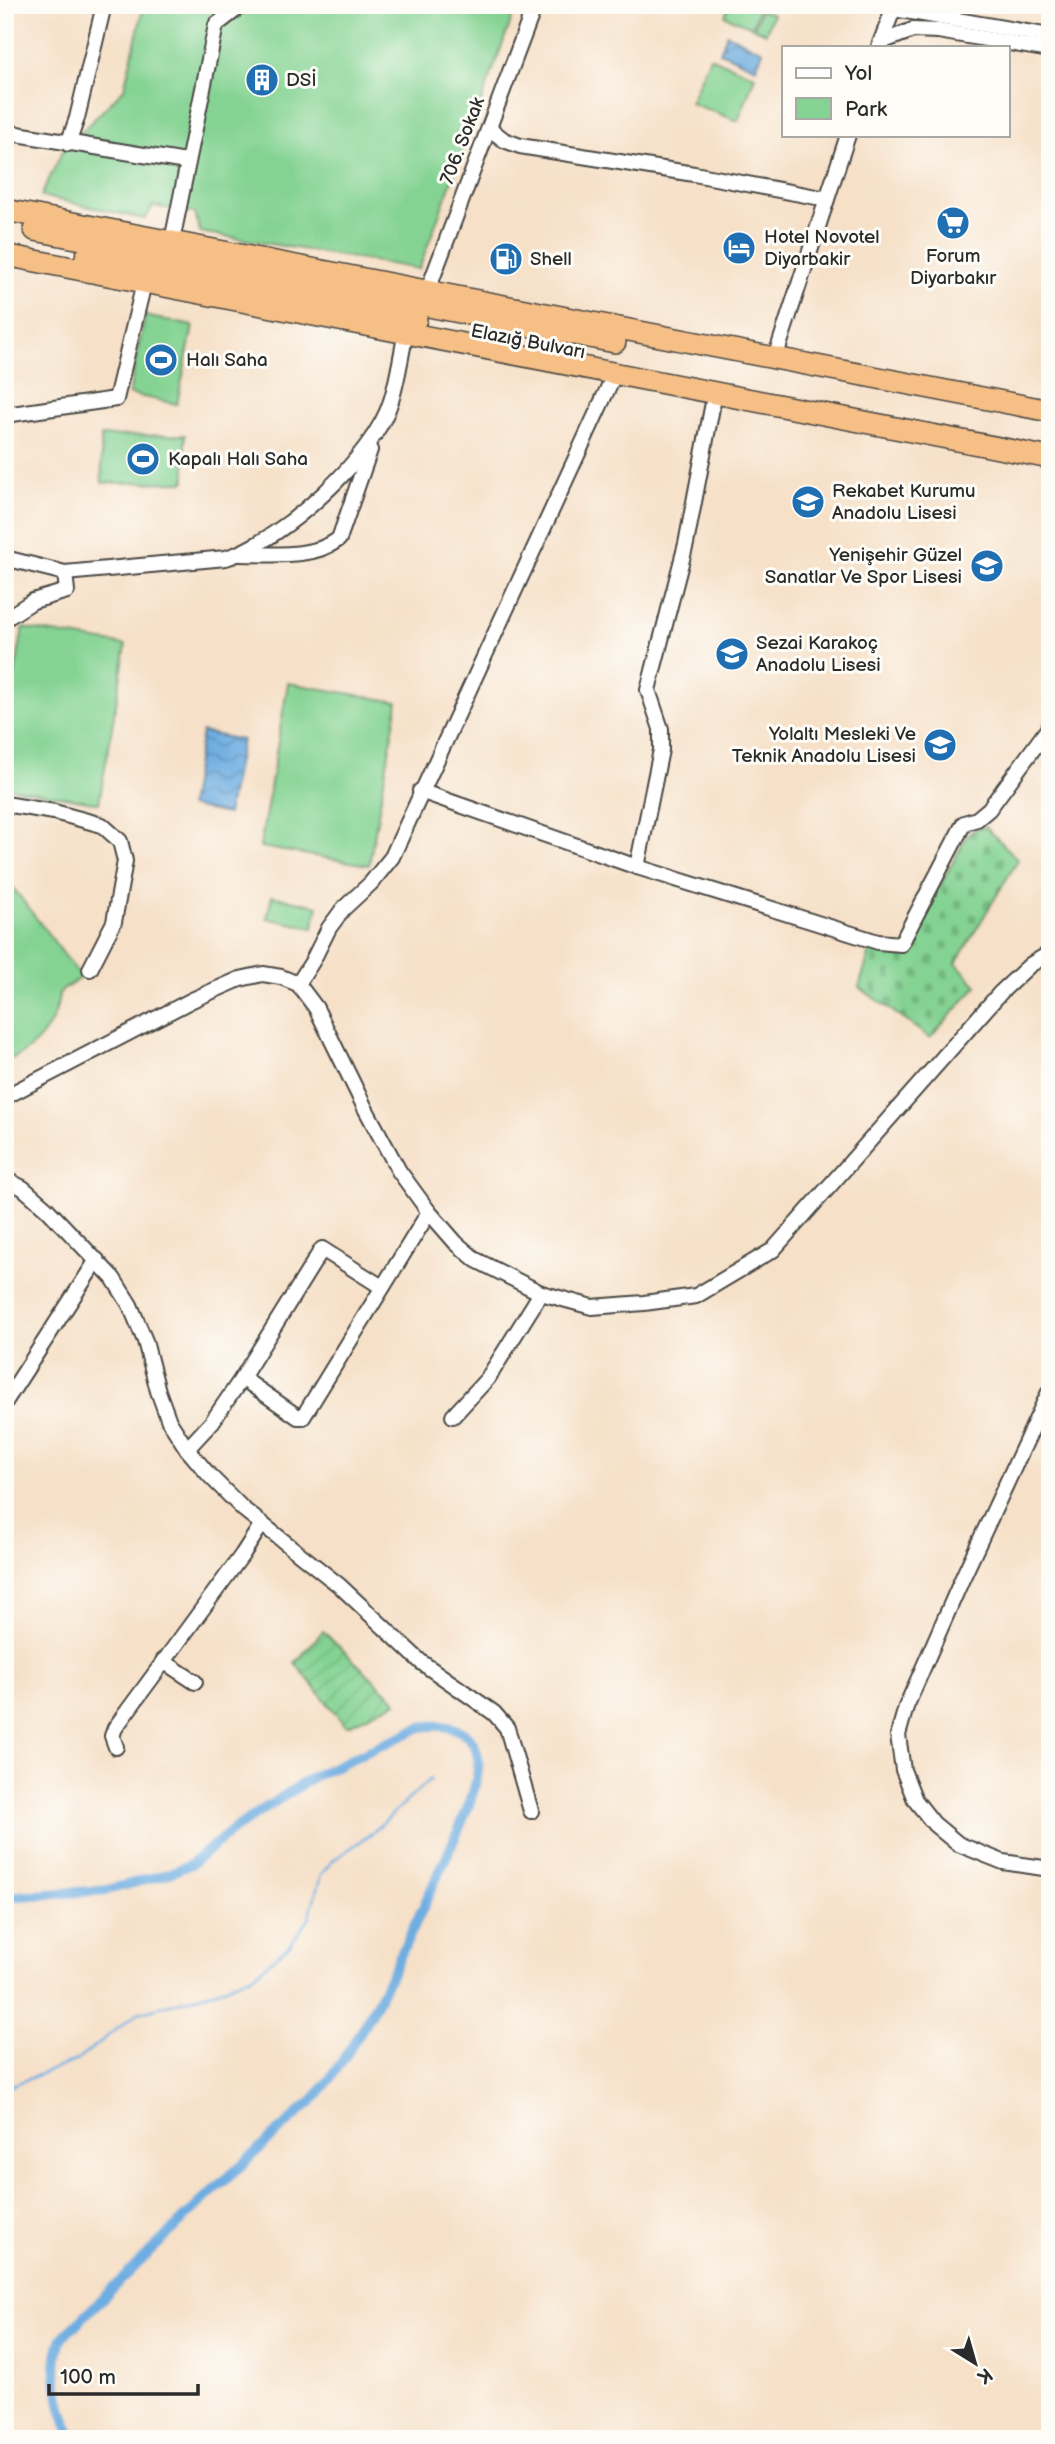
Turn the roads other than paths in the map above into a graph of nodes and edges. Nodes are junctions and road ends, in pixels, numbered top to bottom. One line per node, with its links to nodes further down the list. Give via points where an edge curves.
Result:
1 (104, 5): 11 (street)
2 (242, 5): 12 (street, via 216,25)
3 (535, 5): 8 (street, 706. Sokak)
4 (895, 7): 5 (street); 6 (street)
5 (1050, 36)
6 (880, 45): 7 (street, via 913,30)
7 (1050, 50)
8 (489, 128): 13 (street, via 520,146); 20 (street, 706. Sokak)
9 (5, 132): 11 (street)
10 (848, 136): 13 (street)
11 (68, 144): 12 (street)
12 (187, 162): 16 (street)
13 (827, 199): 22 (street)
14 (5, 210): 16 (highway)
15 (5, 225): 27 (highway, Elazığ Bulvarı)
16 (172, 241): 20 (highway)
17 (5, 242): 29 (highway, Elazığ Bulvarı)
18 (5, 255): 19 (highway)
19 (144, 283): 21 (highway); 26 (street, via 116,399)
20 (428, 290): 22 (highway)
21 (406, 332): 23 (highway); 28 (street, via 391,402)
22 (775, 358): 25 (highway)
23 (615, 373): 24 (highway); 36 (street)
24 (715, 392): 30 (highway); 38 (street, via 686,544 648,691 661,729 661,750)
25 (1050, 411)
26 (5, 415)
27 (1050, 426)
28 (375, 435): 31 (street, via 321,497); 31 (street, via 339,539 319,550)
29 (1050, 443)
30 (1050, 458)
31 (240, 554): 33 (street)
32 (5, 558): 33 (street)
33 (65, 573): 34 (street, via 67,591 33,601)
34 (5, 619)
35 (1050, 726): 38 (street, via 989,809 964,823 901,944 878,942)
36 (420, 791): 38 (street); 41 (street, via 392,857 328,928)
37 (5, 804): 40 (street, via 102,825 120,841 125,861 114,922)
38 (637, 867)
39 (1050, 953): 47 (street, via 1001,992 773,1250 696,1296 593,1307)
40 (90, 969)
41 (298, 984): 42 (street, via 263,974 240,979); 44 (street, via 316,1008 399,1171)
42 (5, 1097)
43 (5, 1179): 45 (street, via 23,1188)
44 (429, 1212): 46 (street); 47 (street, via 476,1260)
45 (97, 1260): 50 (street); 52 (street, via 130,1306 169,1421)
46 (382, 1287): 48 (street, via 322,1249); 48 (street, via 303,1417)
47 (541, 1293): 51 (street, via 488,1378)
48 (242, 1378): 52 (street)
49 (1050, 1390): 58 (street, via 942,1624 898,1735 902,1770 915,1800 934,1824 958,1844 1003,1861)
50 (5, 1402)
51 (453, 1416)
52 (187, 1449): 53 (street)
53 (261, 1524): 54 (street); 57 (street, via 340,1586 421,1662 494,1713 506,1728)
54 (163, 1661): 55 (street); 56 (street, via 115,1728)
55 (195, 1682)
56 (116, 1747)
57 (531, 1811)
58 (1050, 1869)

